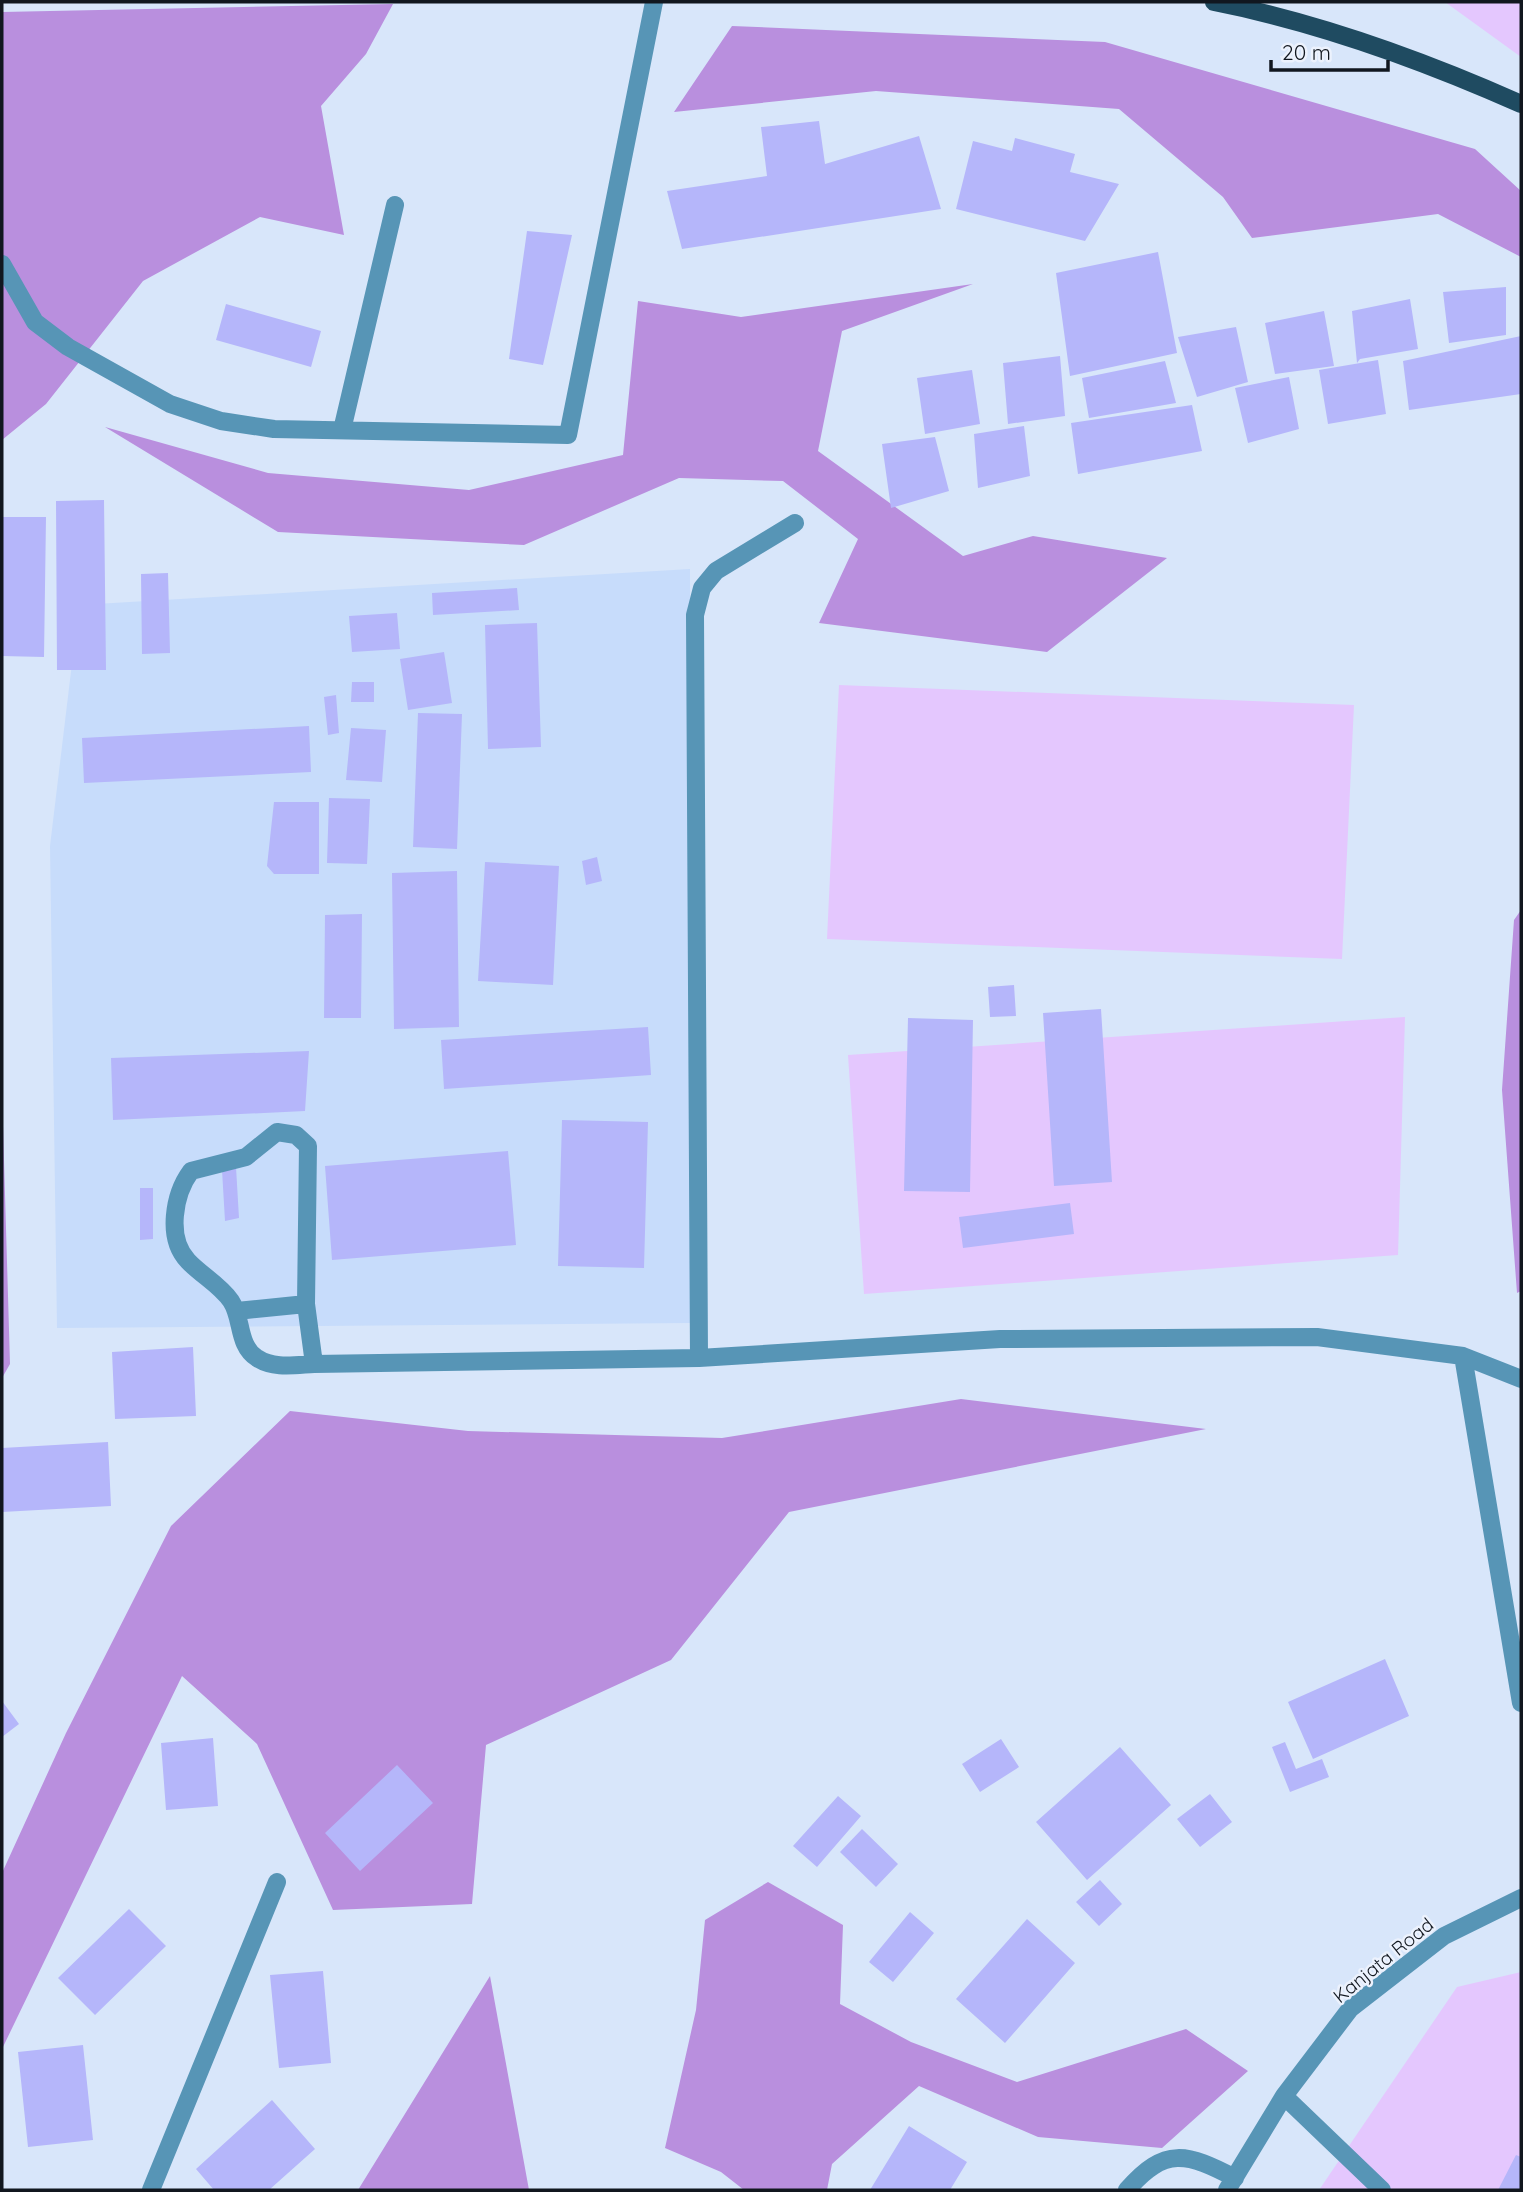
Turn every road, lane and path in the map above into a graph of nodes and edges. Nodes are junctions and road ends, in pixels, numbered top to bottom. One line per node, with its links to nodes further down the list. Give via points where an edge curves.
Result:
1 (654, 2): 6 (street, via 568,435)
2 (1214, 2): 3 (main road, via 1274,14 1436,66)
3 (1521, 104)
4 (395, 205): 6 (street)
5 (2, 264): 6 (street, via 36,322 68,347 170,404 221,421)
6 (342, 430)
7 (795, 523): 11 (street, via 716,571 702,588 695,615)
8 (306, 1304): 9 (street); 9 (street, via 308,1146 296,1135 277,1132 246,1157 191,1171 175,1202 178,1248); 12 (street)
9 (237, 1311): 12 (street, via 244,1344 259,1360 273,1365)
10 (1463, 1356): 11 (street, via 1317,1337 1000,1339); 13 (street); 14 (street)
11 (699, 1358): 12 (street)
12 (314, 1364)
13 (1521, 1379)
14 (1521, 1703)
15 (277, 1882): 19 (street)
16 (1521, 1898): 17 (street, Kanjata Road, via 1444,1936 1350,2010)
17 (1284, 2096): 18 (street, Kanjata Road); 21 (street)
18 (1231, 2184): 20 (street, via 1199,2159 1173,2158 1150,2166)
19 (151, 2190)
20 (1127, 2190)
21 (1382, 2190)

